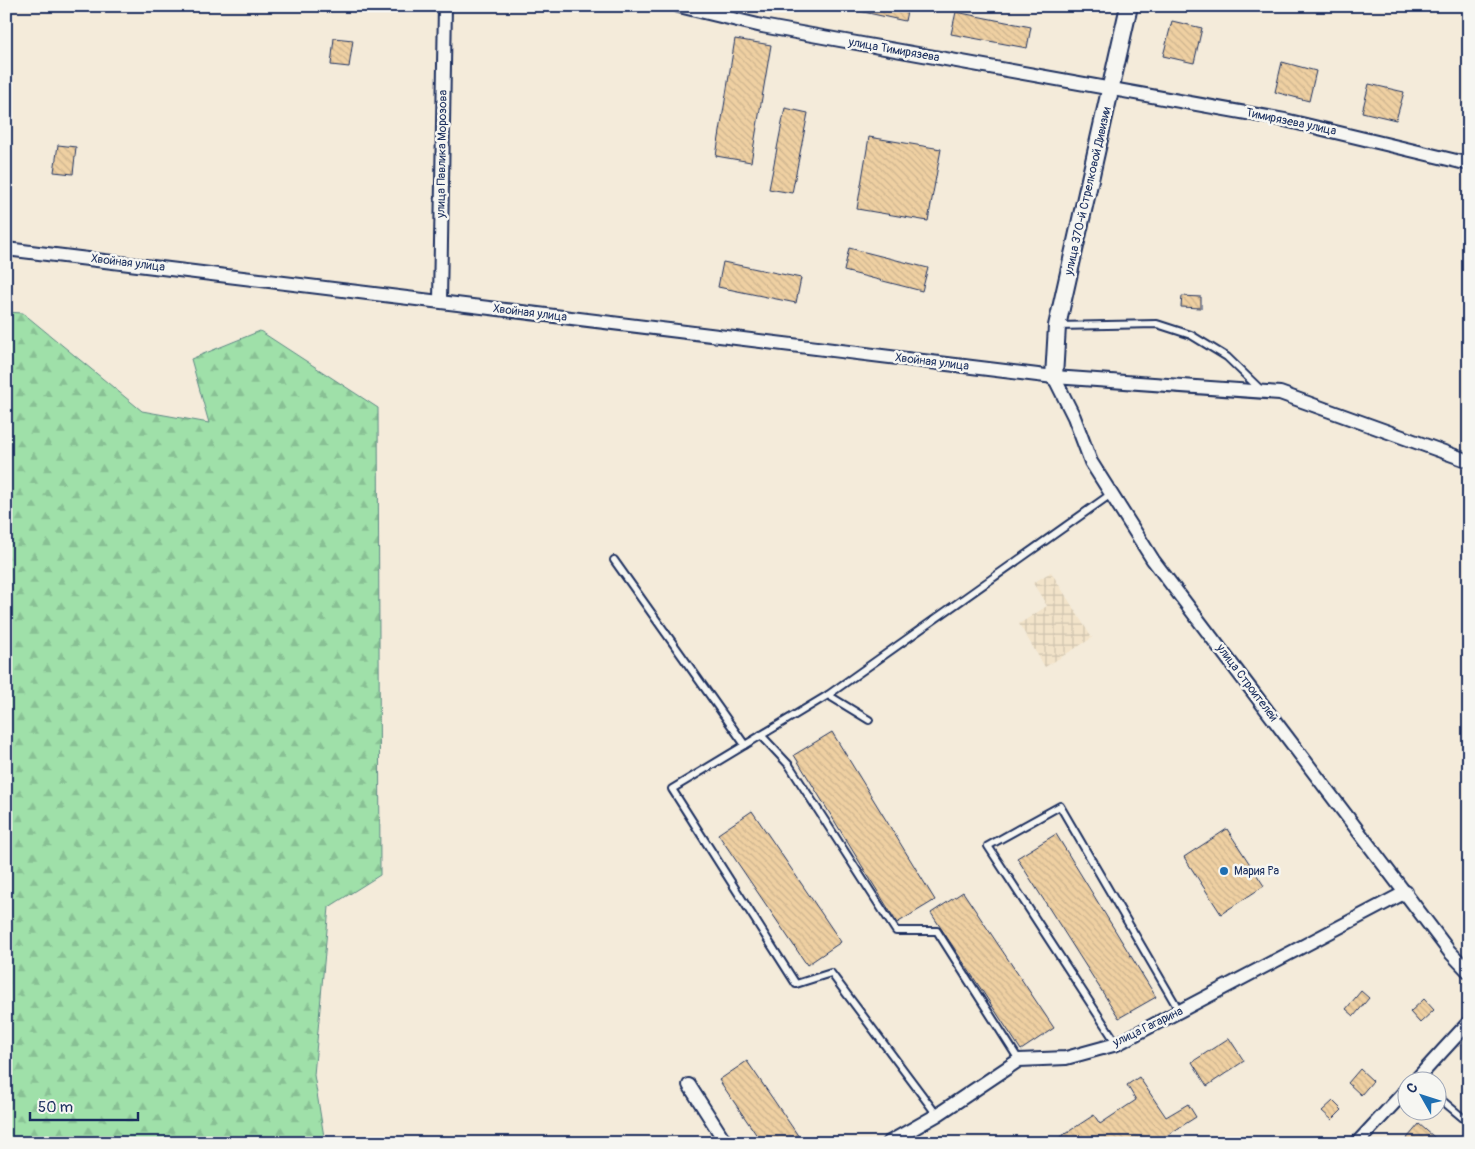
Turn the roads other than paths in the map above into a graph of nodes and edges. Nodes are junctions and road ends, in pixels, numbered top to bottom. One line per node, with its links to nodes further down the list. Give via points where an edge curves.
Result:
1 (444, 6): 7 (street, улица Павлика Морозова)
2 (679, 6): 4 (street, улица Тимирязева, via 762,26)
3 (1128, 6): 4 (street, улица 370-й Стрелковой Дивизии)
4 (1111, 88): 5 (street, Тимирязева улица, via 1285,120); 8 (street, улица 370-й Стрелковой Дивизии)
5 (1469, 164)
6 (6, 248): 7 (street, Хвойная улица)
7 (440, 302): 9 (street, Хвойная улица)
8 (1058, 326): 9 (street, улица 370-й Стрелковой Дивизии); 10 (lane, via 1156,324 1191,334 1226,357)
9 (1054, 377): 10 (street, Хвойная улица); 12 (street, улица Строителей, via 1091,462)
10 (1264, 392): 11 (street, Хвойная улица, via 1280,393)
11 (1469, 461)
12 (1111, 494): 14 (lane); 18 (street, улица Строителей, via 1153,560)
13 (614, 560): 17 (lane)
14 (828, 694): 15 (lane); 16 (lane)
15 (869, 720)
16 (761, 735): 17 (lane); 23 (lane, via 790,765 896,931 937,931)
17 (745, 745): 28 (lane, via 672,789 796,984 831,972)
18 (1406, 892): 19 (street, улица Строителей, via 1449,951); 20 (street, улица Гагарина)
19 (1469, 972)
20 (1180, 1012): 22 (street, улица Гагарина); 22 (lane, via 1060,806 988,846)
21 (1469, 1022): 24 (street)
22 (1117, 1044): 23 (street, улица Гагарина, via 1066,1058)
23 (1020, 1060): 28 (street)
24 (1424, 1072)
25 (689, 1085): 30 (street)
26 (1398, 1100): 32 (street)
27 (1448, 1105): 29 (lane)
28 (936, 1115): 31 (street)
29 (1469, 1123)
30 (726, 1143)
31 (888, 1143)
32 (1357, 1143)

